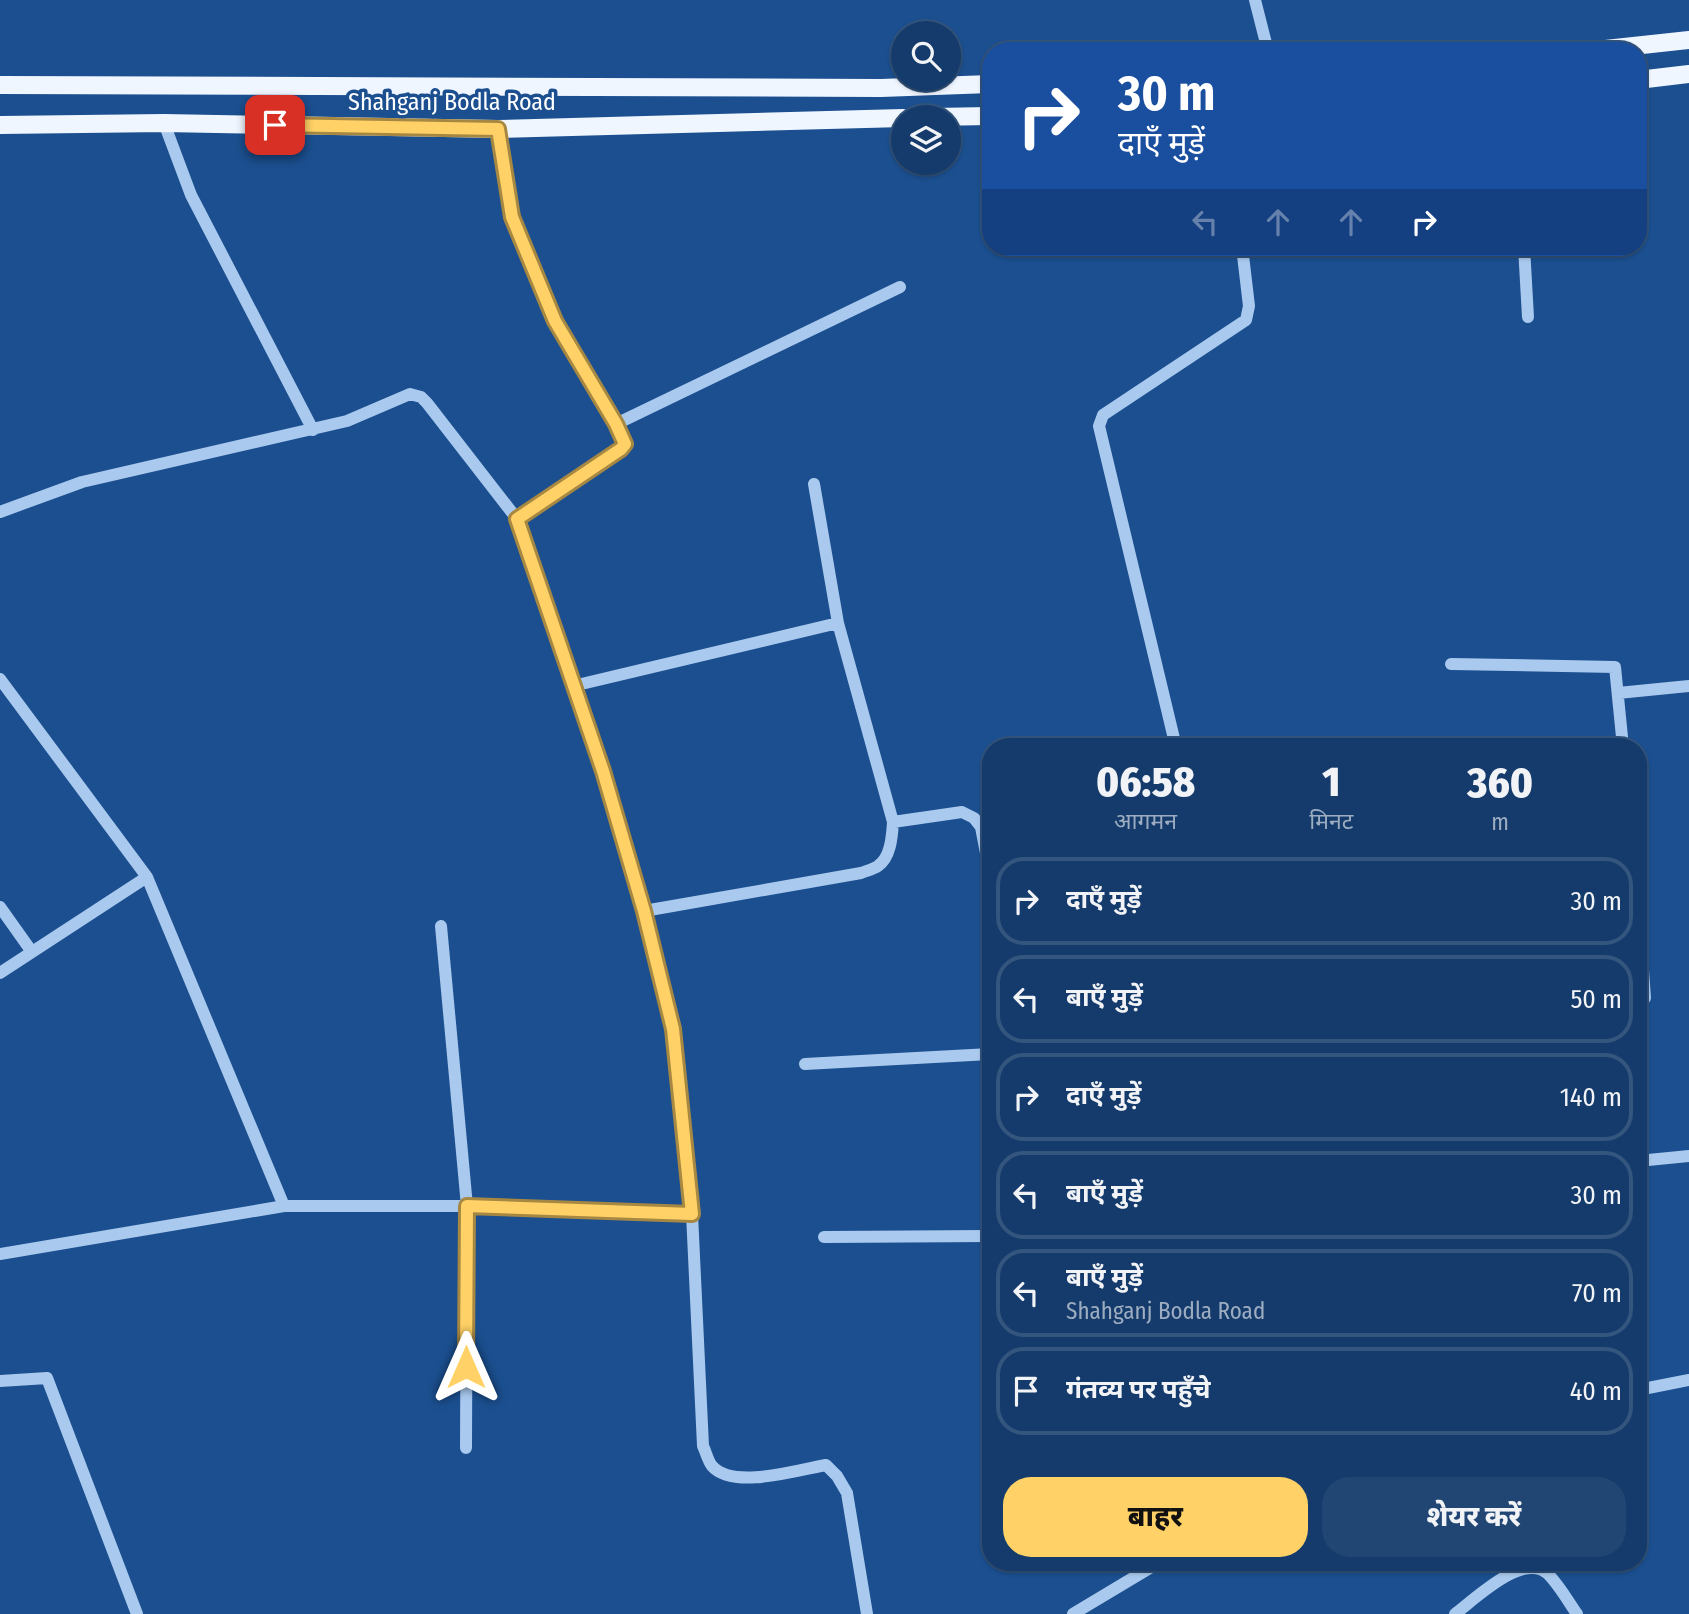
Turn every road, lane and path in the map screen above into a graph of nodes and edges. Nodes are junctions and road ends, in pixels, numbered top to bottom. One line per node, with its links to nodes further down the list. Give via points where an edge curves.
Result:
1 (1255, 0): 3 (street)
2 (1689, 40): 4 (main road)
3 (1266, 42)
4 (1647, 44)
5 (1689, 75): 6 (main road)
6 (1647, 79)
7 (982, 84): 8 (main road, via 881,88)
8 (0, 85)
9 (982, 116): 10 (main road)
10 (961, 117)
11 (891, 118): 14 (main road, Shahganj Bodla Road)
12 (164, 123): 13 (main road, Shahganj Bodla Road); 14 (main road, Shahganj Bodla Road); 20 (street, via 191,195)
13 (0, 125)
14 (498, 129): 19 (street, via 512,217 555,321)
15 (1243, 256): 30 (street, via 1249,306 1246,320 1103,415 1099,426)
16 (1525, 256): 18 (street)
17 (900, 287): 19 (street)
18 (1528, 317)
19 (616, 424): 23 (street, via 625,444 621,449)
20 (313, 430): 22 (street, via 82,482); 23 (street, via 410,394 421,397)
21 (814, 484): 24 (street)
22 (0, 512)
23 (517, 519): 27 (street)
24 (838, 623): 27 (street); 32 (street)
25 (1451, 664): 29 (street, via 1615,667)
26 (0, 679): 34 (street)
27 (573, 686): 36 (street)
28 (1689, 686): 29 (street)
29 (1618, 693): 31 (street)
30 (1174, 738)
31 (1622, 738)
32 (893, 822): 33 (street, via 962,812 974,818); 36 (street, via 886,855 878,866 861,873)
33 (982, 832)
34 (147, 877): 38 (street); 44 (street)
35 (0, 907): 38 (street)
36 (644, 911): 46 (street, via 673,1029)
37 (441, 926): 45 (street)
38 (32, 952): 39 (street)
39 (0, 973)
40 (982, 1054): 41 (street)
41 (805, 1064)
42 (1689, 1156): 43 (street)
43 (1647, 1160)
44 (284, 1206): 45 (street); 49 (street)
45 (467, 1206): 46 (street); 53 (street)
46 (692, 1214): 58 (street, via 704,1446 711,1465 726,1476 741,1479 826,1465 847,1493)
47 (982, 1236): 48 (street)
48 (824, 1237)
49 (0, 1254)
50 (1689, 1380): 52 (street)
51 (0, 1381): 57 (street, via 47,1378)
52 (1647, 1388)
53 (466, 1448)
54 (1145, 1571): 59 (street)
55 (1516, 1571): 60 (street)
56 (1544, 1571): 61 (street)
57 (138, 1614)
58 (867, 1614)
59 (1073, 1614)
60 (1455, 1614)
61 (1577, 1614)

